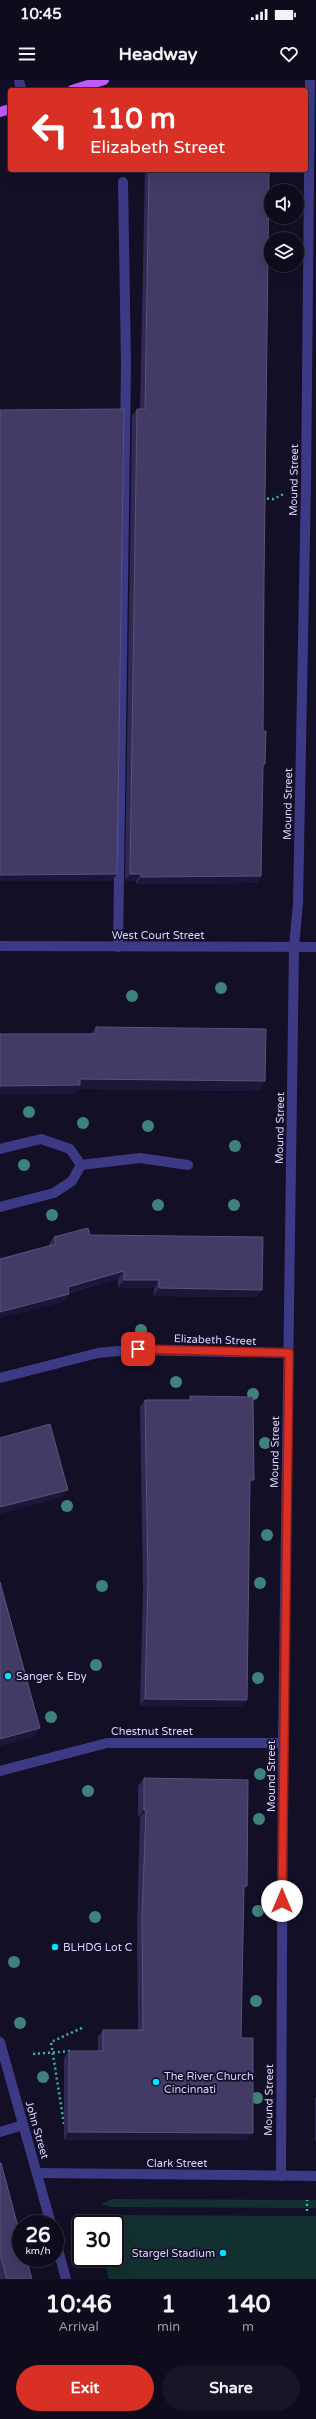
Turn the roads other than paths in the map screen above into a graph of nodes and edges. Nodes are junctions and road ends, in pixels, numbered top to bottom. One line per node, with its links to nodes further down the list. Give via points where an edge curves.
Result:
1 (104, 80): 3 (main road)
2 (310, 80): 5 (street, Mound Street)
3 (78, 88)
4 (123, 182): 7 (street, via 126,365)
5 (311, 483): 8 (street, Mound Street, via 298,903)
6 (0, 946): 7 (street, West Court Street)
7 (118, 947): 8 (street, West Court Street)
8 (294, 947): 9 (street, West Court Street); 14 (street, Mound Street)
9 (316, 947)
10 (0, 1149): 11 (street, via 41,1139 70,1149)
11 (81, 1165): 12 (street, via 140,1158); 13 (street, via 72,1181 54,1193)
12 (188, 1165)
13 (0, 1207)
14 (289, 1353): 15 (street, Elizabeth Street, via 128,1350 98,1353); 16 (street, Mound Street)
15 (0, 1378)
16 (283, 1744): 17 (street, Chestnut Street, via 107,1743); 22 (street, Mound Street)
17 (0, 1771)
18 (0, 2042): 19 (street, John Street)
19 (23, 2125): 20 (street); 21 (street, John Street)
20 (0, 2132)
21 (37, 2173): 22 (street, Clark Street); 24 (street, John Street)
22 (281, 2176): 23 (street, Clark Street)
23 (316, 2176)
24 (49, 2215)
25 (63, 2267): 26 (street)
26 (66, 2279)

